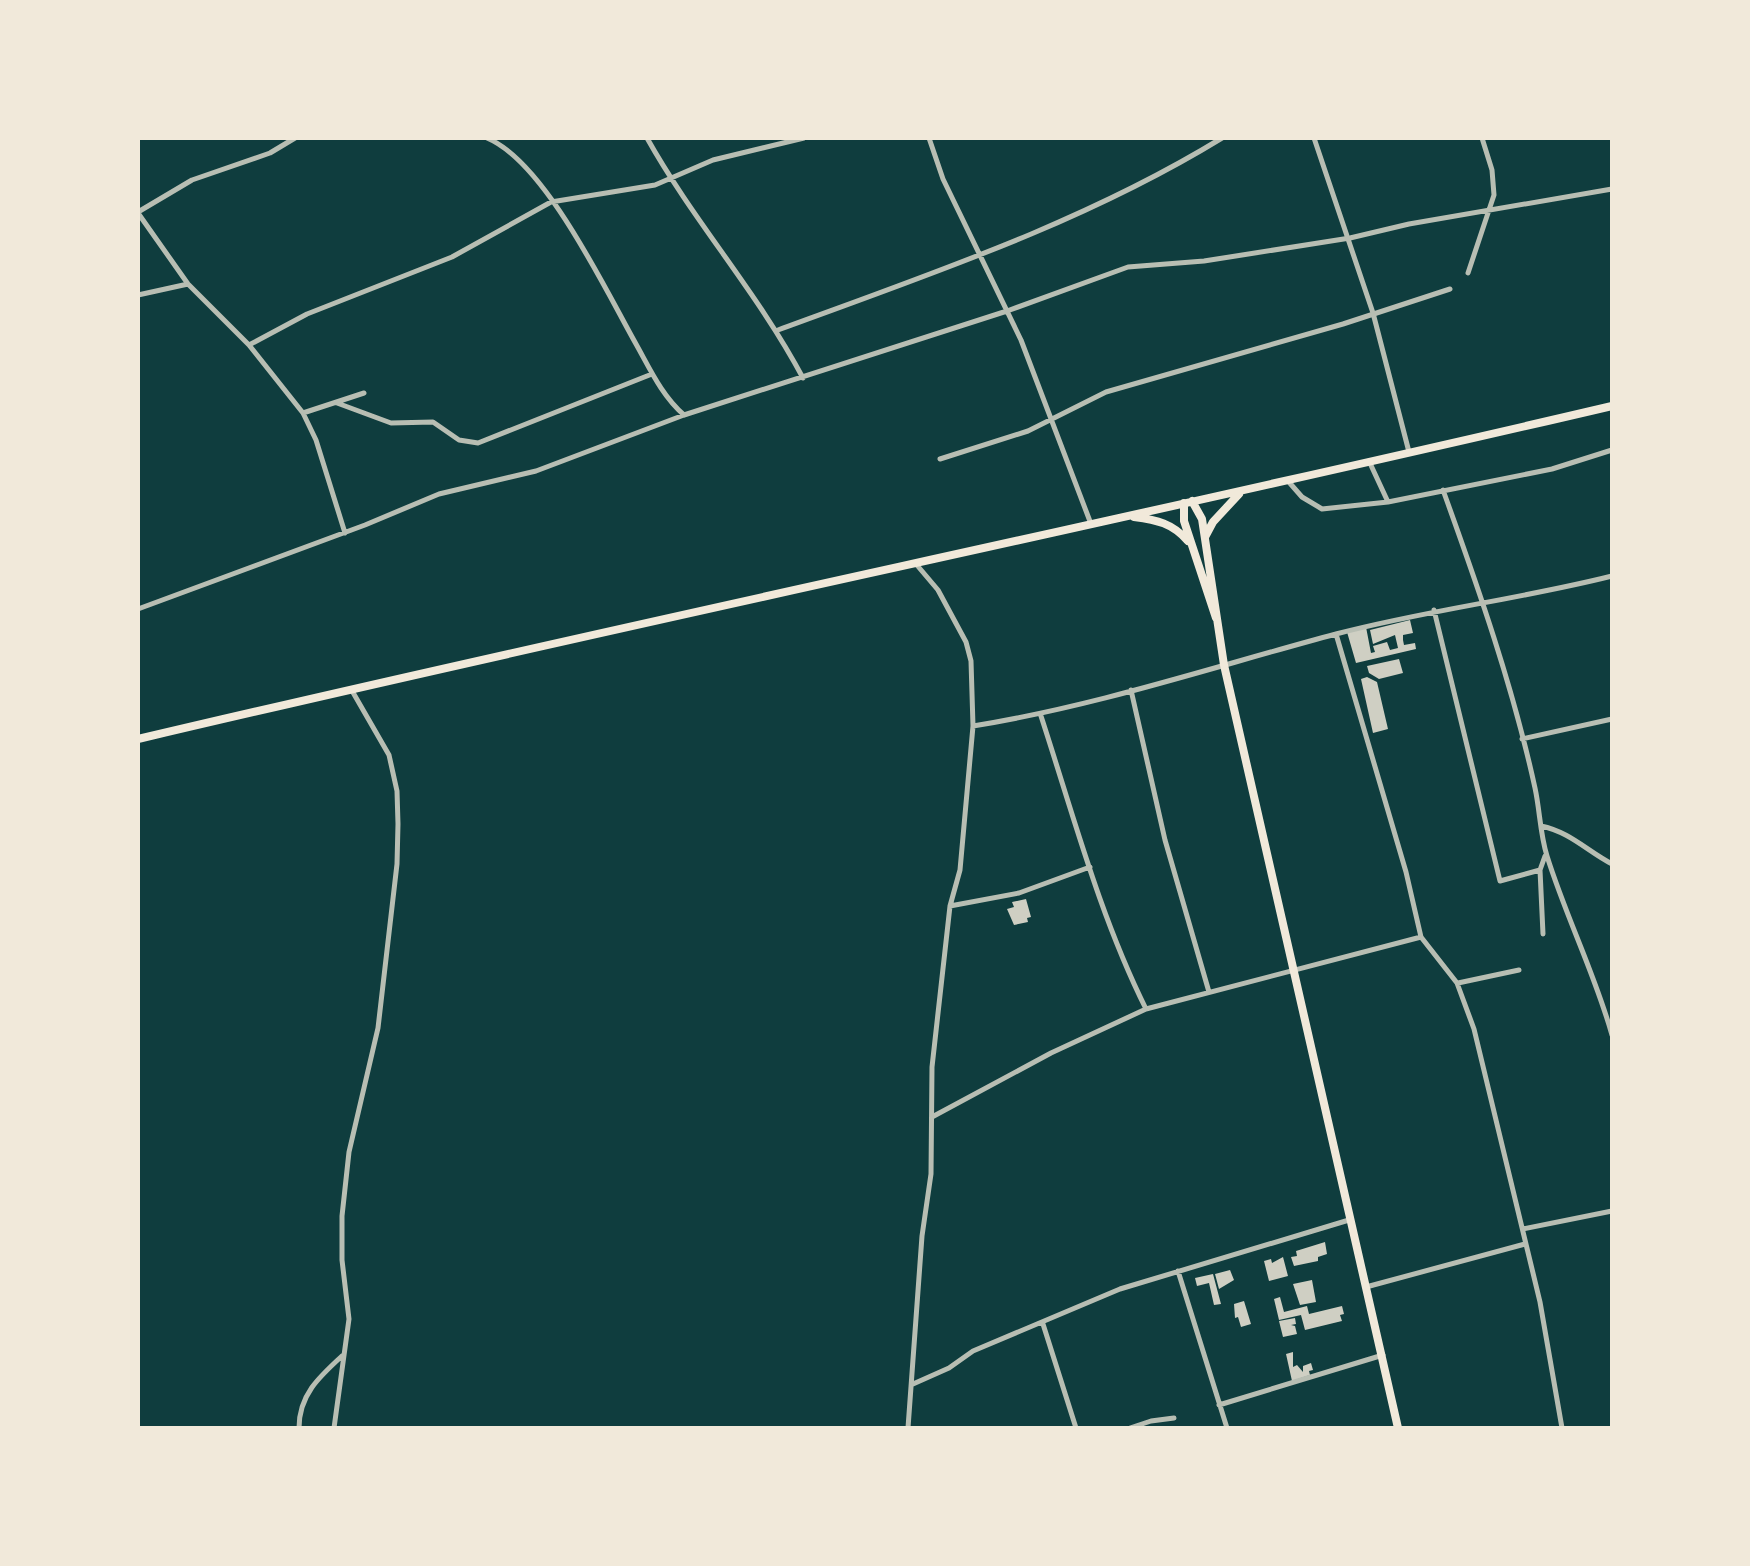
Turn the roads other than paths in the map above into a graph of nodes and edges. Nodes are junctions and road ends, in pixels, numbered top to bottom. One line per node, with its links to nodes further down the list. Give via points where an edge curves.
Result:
1 (296, 138): 13 (street, via 192,180)
2 (488, 138): 11 (street, via 518,158)
3 (647, 138): 9 (street)
4 (804, 138): 9 (street, via 713,160)
5 (929, 138): 15 (street)
6 (1222, 138): 15 (street, via 1133,189)
7 (1314, 138): 14 (street)
8 (1482, 138): 12 (street, via 1494,184)
9 (672, 179): 11 (street); 22 (street)
10 (1612, 189): 12 (street)
11 (551, 202): 23 (street, via 452,257 306,314); 24 (street)
12 (1490, 209): 14 (street); 16 (street)
13 (138, 213): 17 (street)
14 (1350, 238): 20 (street, via 1128,268); 21 (street)
15 (981, 256): 20 (street); 22 (street)
16 (1468, 273)
17 (188, 284): 19 (street); 23 (street)
18 (1450, 289): 21 (street)
19 (138, 295)
20 (1007, 312): 25 (street); 31 (street)
21 (1374, 313): 31 (street, via 1106,392); 33 (street)
22 (778, 330): 25 (street)
23 (249, 345): 29 (street)
24 (652, 374): 27 (street, via 478,444 438,424 391,423); 30 (street)
25 (803, 378): 30 (street)
26 (364, 393): 27 (street)
27 (337, 403): 29 (street)
28 (1612, 406): 33 (highway)
29 (303, 412): 43 (street)
30 (684, 415): 43 (street, via 536,471 430,497)
31 (1051, 420): 34 (street); 42 (street)
32 (1612, 450): 38 (street)
33 (1409, 452): 35 (highway)
34 (940, 459)
35 (1369, 461): 36 (highway); 40 (street)
36 (1288, 481): 37 (highway); 40 (street, via 1322,509)
37 (1248, 490): 39 (highway); 44 (highway, via 1226,506)
38 (1444, 490): 40 (street); 48 (street)
39 (1188, 502): 41 (highway); 44 (highway, via 1202,519); 45 (highway, via 1184,522)
40 (1388, 502)
41 (1127, 516): 42 (highway); 45 (highway, via 1163,522)
42 (1091, 524): 46 (highway)
43 (345, 533): 49 (street)
44 (1204, 541): 51 (highway)
45 (1194, 548): 51 (highway)
46 (914, 562): 54 (highway); 58 (street, via 966,642)
47 (1612, 576): 48 (street)
48 (1482, 602): 50 (street); 60 (street)
49 (138, 609)
50 (1434, 610): 52 (street); 65 (street, via 1500,881)
51 (1216, 618): 53 (highway)
52 (1336, 634): 53 (street); 68 (street)
53 (1224, 666): 55 (street); 69 (highway)
54 (351, 689): 59 (highway); 83 (street, via 389,754 398,824 378,1028 349,1152 342,1216)
55 (1131, 690): 56 (street); 72 (street)
56 (1041, 715): 58 (street); 64 (street)
57 (1612, 719): 60 (street)
58 (973, 726): 66 (street, via 960,870)
59 (138, 739)
60 (1522, 739): 61 (street)
61 (1541, 826): 62 (street); 63 (street)
62 (1546, 853): 65 (street); 74 (street)
63 (1612, 863)
64 (1090, 867): 66 (street); 73 (street)
65 (1540, 870): 67 (street)
66 (950, 906): 75 (street)
67 (1544, 934)
68 (1421, 937): 69 (street); 71 (street)
69 (1294, 968): 72 (street); 77 (highway)
70 (1519, 970): 71 (street)
71 (1457, 984): 78 (street)
72 (1209, 992): 73 (street)
73 (1146, 1009): 75 (street)
74 (1612, 1035)
75 (932, 1117): 85 (street)
76 (1612, 1211): 78 (street)
77 (1352, 1220): 80 (street); 81 (highway)
78 (1523, 1229): 79 (street)
79 (1525, 1244): 81 (street); 95 (street)
80 (1178, 1271): 82 (street); 86 (street)
81 (1366, 1287): 84 (highway)
82 (1043, 1324): 85 (street); 91 (street)
83 (344, 1354): 88 (street, via 308,1391); 89 (street)
84 (1383, 1355): 86 (street); 94 (highway)
85 (913, 1384): 90 (street)
86 (1219, 1405): 93 (street)
87 (1174, 1418): 92 (street)
88 (299, 1428)
89 (334, 1428)
90 (908, 1428)
91 (1076, 1428)
92 (1130, 1428)
93 (1227, 1428)
94 (1398, 1428)
95 (1562, 1428)

